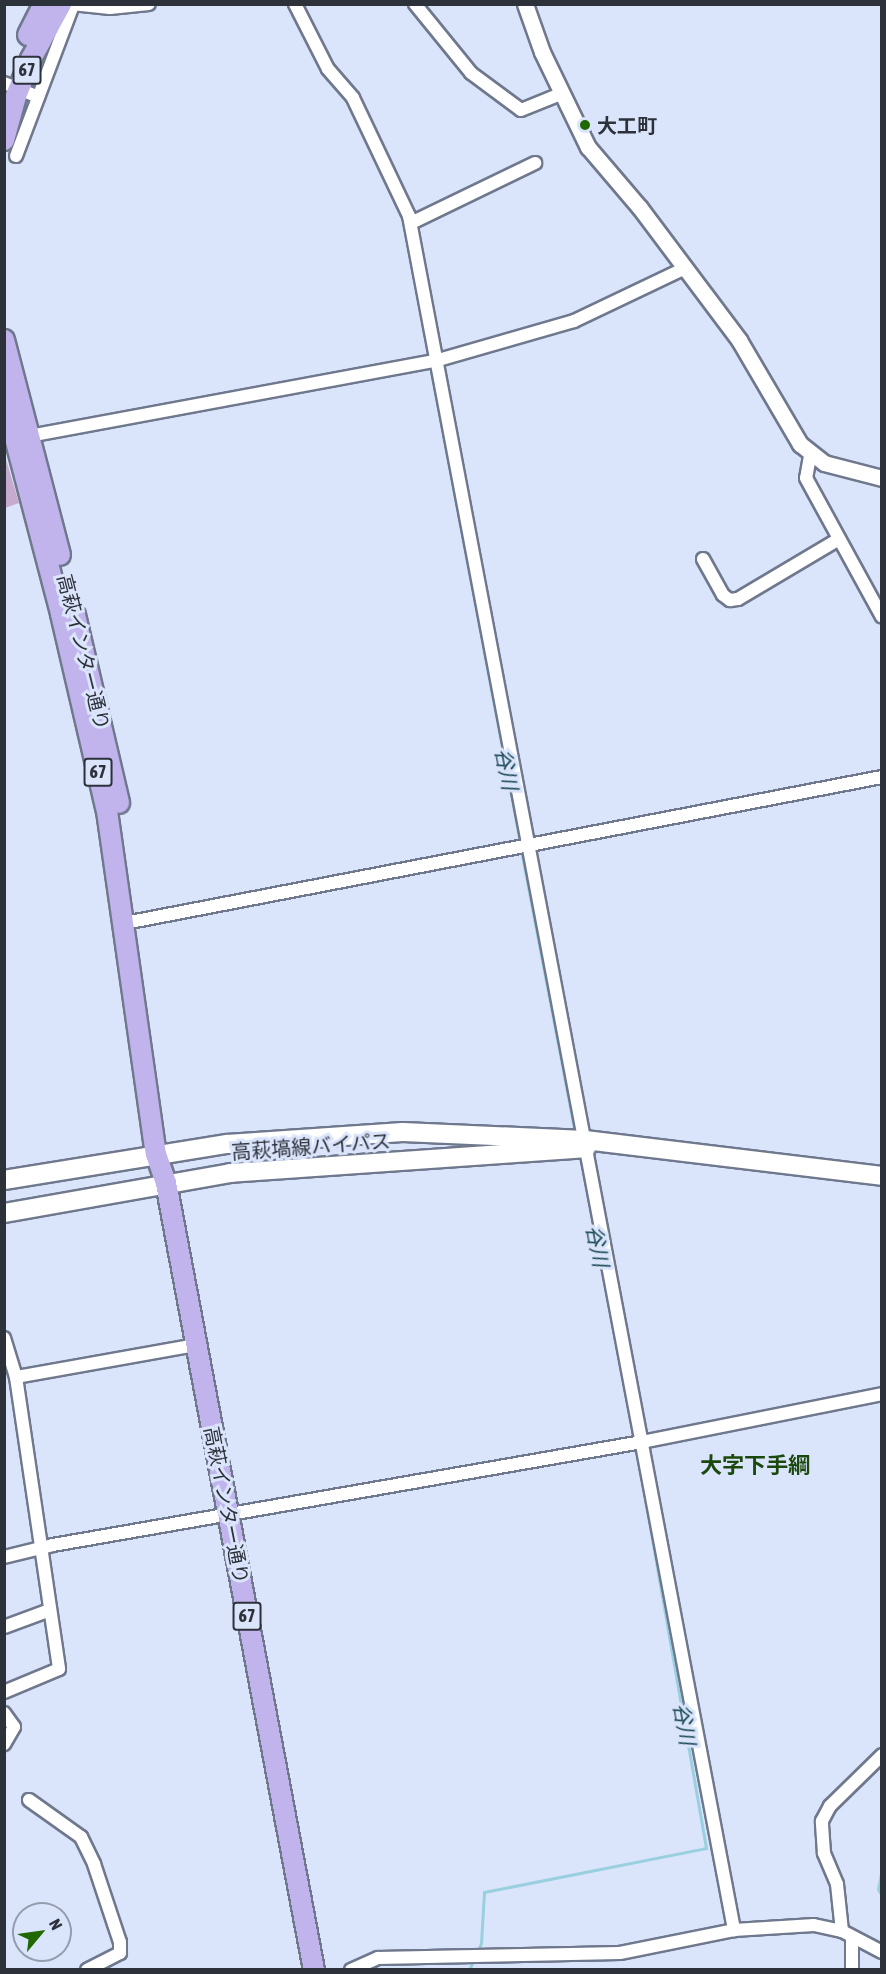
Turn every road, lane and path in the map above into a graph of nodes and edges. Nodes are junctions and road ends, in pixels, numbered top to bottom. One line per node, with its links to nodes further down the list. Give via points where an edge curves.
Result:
1 (44, 4): 8 (main road, 67)
2 (61, 4): 8 (main road, 67)
3 (149, 4): 7 (street, via 110,8)
4 (295, 4): 13 (street, via 328,69 353,98)
5 (414, 4): 9 (street, via 471,73 521,110)
6 (525, 4): 9 (street)
7 (72, 5): 10 (street)
8 (8, 86): 10 (street); 11 (main road, 67)
9 (562, 93): 14 (street, via 588,147 640,208)
10 (38, 97): 11 (street)
11 (10, 148)
12 (535, 163): 13 (street)
13 (411, 223): 16 (street)
14 (683, 269): 16 (street, via 574,321); 19 (street, via 739,340)
15 (4, 340): 18 (main road, 高萩インター通り / 67)
16 (438, 360): 18 (street); 25 (street)
17 (4, 396): 26 (main road, 高萩インター通り / 67, via 82,703)
18 (29, 436): 26 (main road, 高萩インター通り / 67, via 97,700)
19 (810, 456): 20 (street, via 824,464); 21 (street, via 804,474)
20 (882, 478)
21 (839, 539): 22 (street, via 738,600 723,595); 23 (street)
22 (703, 559)
23 (882, 617)
24 (882, 777): 25 (street)
25 (528, 845): 26 (street); 27 (street)
26 (131, 921): 28 (main road, 高萩インター通り / 67)
27 (585, 1144): 28 (main road, 高萩塙線バイパス, via 465,1132 392,1133 269,1140); 29 (main road, 高萩塙線バイパス); 31 (main road, 高萩塙線バイパス, via 533,1155 277,1169); 37 (street)
28 (162, 1153): 30 (main road, 高萩塙線バイパス); 31 (main road, 高萩インター通り / 67)
29 (882, 1176)
30 (4, 1180)
31 (166, 1183): 32 (main road, 高萩塙線バイパス); 34 (main road, 高萩インター通り / 67)
32 (4, 1213)
33 (4, 1338): 35 (street)
34 (196, 1345): 35 (street); 38 (main road, 高萩インター通り / 67)
35 (15, 1377): 39 (street)
36 (882, 1394): 37 (street)
37 (642, 1442): 38 (street); 48 (street)
38 (229, 1515): 39 (street); 52 (main road, 高萩インター通り / 67)
39 (41, 1548): 40 (street); 41 (street)
40 (4, 1557)
41 (51, 1610): 42 (street); 43 (street, via 59,1669)
42 (4, 1627)
43 (4, 1692)
44 (4, 1713): 45 (street, via 14,1727)
45 (4, 1744)
46 (882, 1755): 49 (street, via 830,1806 822,1821 824,1853 837,1884)
47 (29, 1800): 51 (street, via 81,1837 105,1897 120,1953)
48 (734, 1930): 49 (street, via 814,1925); 53 (street, via 642,1951 378,1958)
49 (847, 1934): 50 (street); 54 (street)
50 (882, 1952)
51 (87, 1970)
52 (314, 1970)
53 (351, 1970)
54 (852, 1970)

